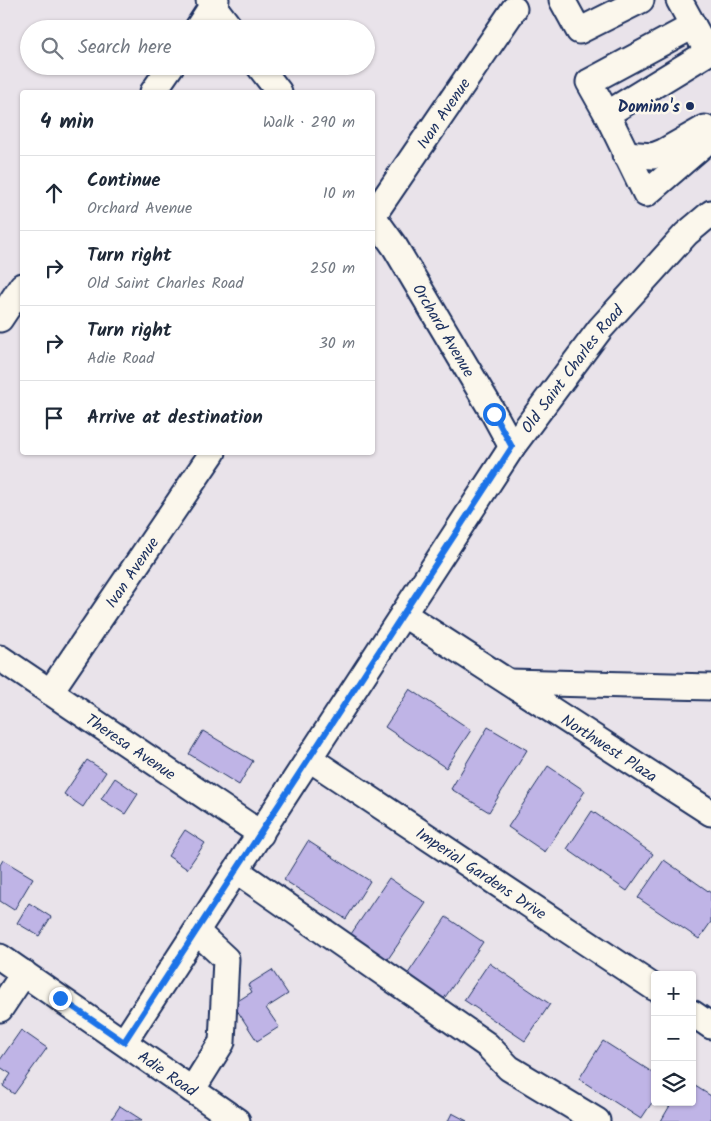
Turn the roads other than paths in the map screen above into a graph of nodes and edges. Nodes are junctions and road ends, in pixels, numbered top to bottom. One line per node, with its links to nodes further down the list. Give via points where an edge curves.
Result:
1 (562, 0): 2 (street, via 579,31)
2 (642, 0)
3 (680, 0): 8 (street)
4 (213, 2): 6 (street); 7 (street)
5 (514, 9): 19 (street, Ivan Avenue)
6 (202, 20)
7 (225, 20)
8 (693, 26): 9 (street); 14 (street, via 589,82)
9 (709, 52): 14 (street)
10 (165, 75): 12 (street)
11 (266, 75): 13 (street)
12 (154, 90)
13 (277, 90)
14 (607, 114): 17 (street)
15 (711, 125): 17 (street, via 653,156)
16 (711, 138): 17 (street, via 646,194)
17 (626, 154)
18 (711, 212): 23 (street, Old Saint Charles Road, via 686,234 600,329)
19 (375, 213)
20 (375, 219): 23 (street, Orchard Avenue, via 395,247)
21 (20, 289): 22 (street)
22 (0, 319)
23 (512, 447): 25 (street, Old Saint Charles Road)
24 (211, 455): 29 (street, Ivan Avenue)
25 (403, 614): 27 (street, Northwest Plaza); 30 (street, Old Saint Charles Road)
26 (0, 658): 29 (street, Theresa Avenue)
27 (508, 682): 28 (street); 31 (street, Northwest Plaza)
28 (711, 687)
29 (50, 692): 32 (street, Theresa Avenue)
30 (310, 759): 32 (street, Old Saint Charles Road); 37 (street, Imperial Gardens Drive)
31 (711, 813)
32 (260, 834): 33 (street, Old Saint Charles Road)
33 (237, 871): 34 (street, Old Saint Charles Road); 44 (street, via 487,1045 509,1068)
34 (196, 932): 41 (street, Old Saint Charles Road); 42 (street, via 226,958 222,1042)
35 (0, 957): 36 (street, Adie Road)
36 (24, 973): 38 (street); 41 (street, Adie Road)
37 (651, 985)
38 (0, 1009)
39 (696, 1016): 40 (street)
40 (711, 1026)
41 (124, 1042): 42 (street, Adie Road)
42 (192, 1090): 43 (street, Adie Road)
43 (237, 1121)
44 (597, 1121)

